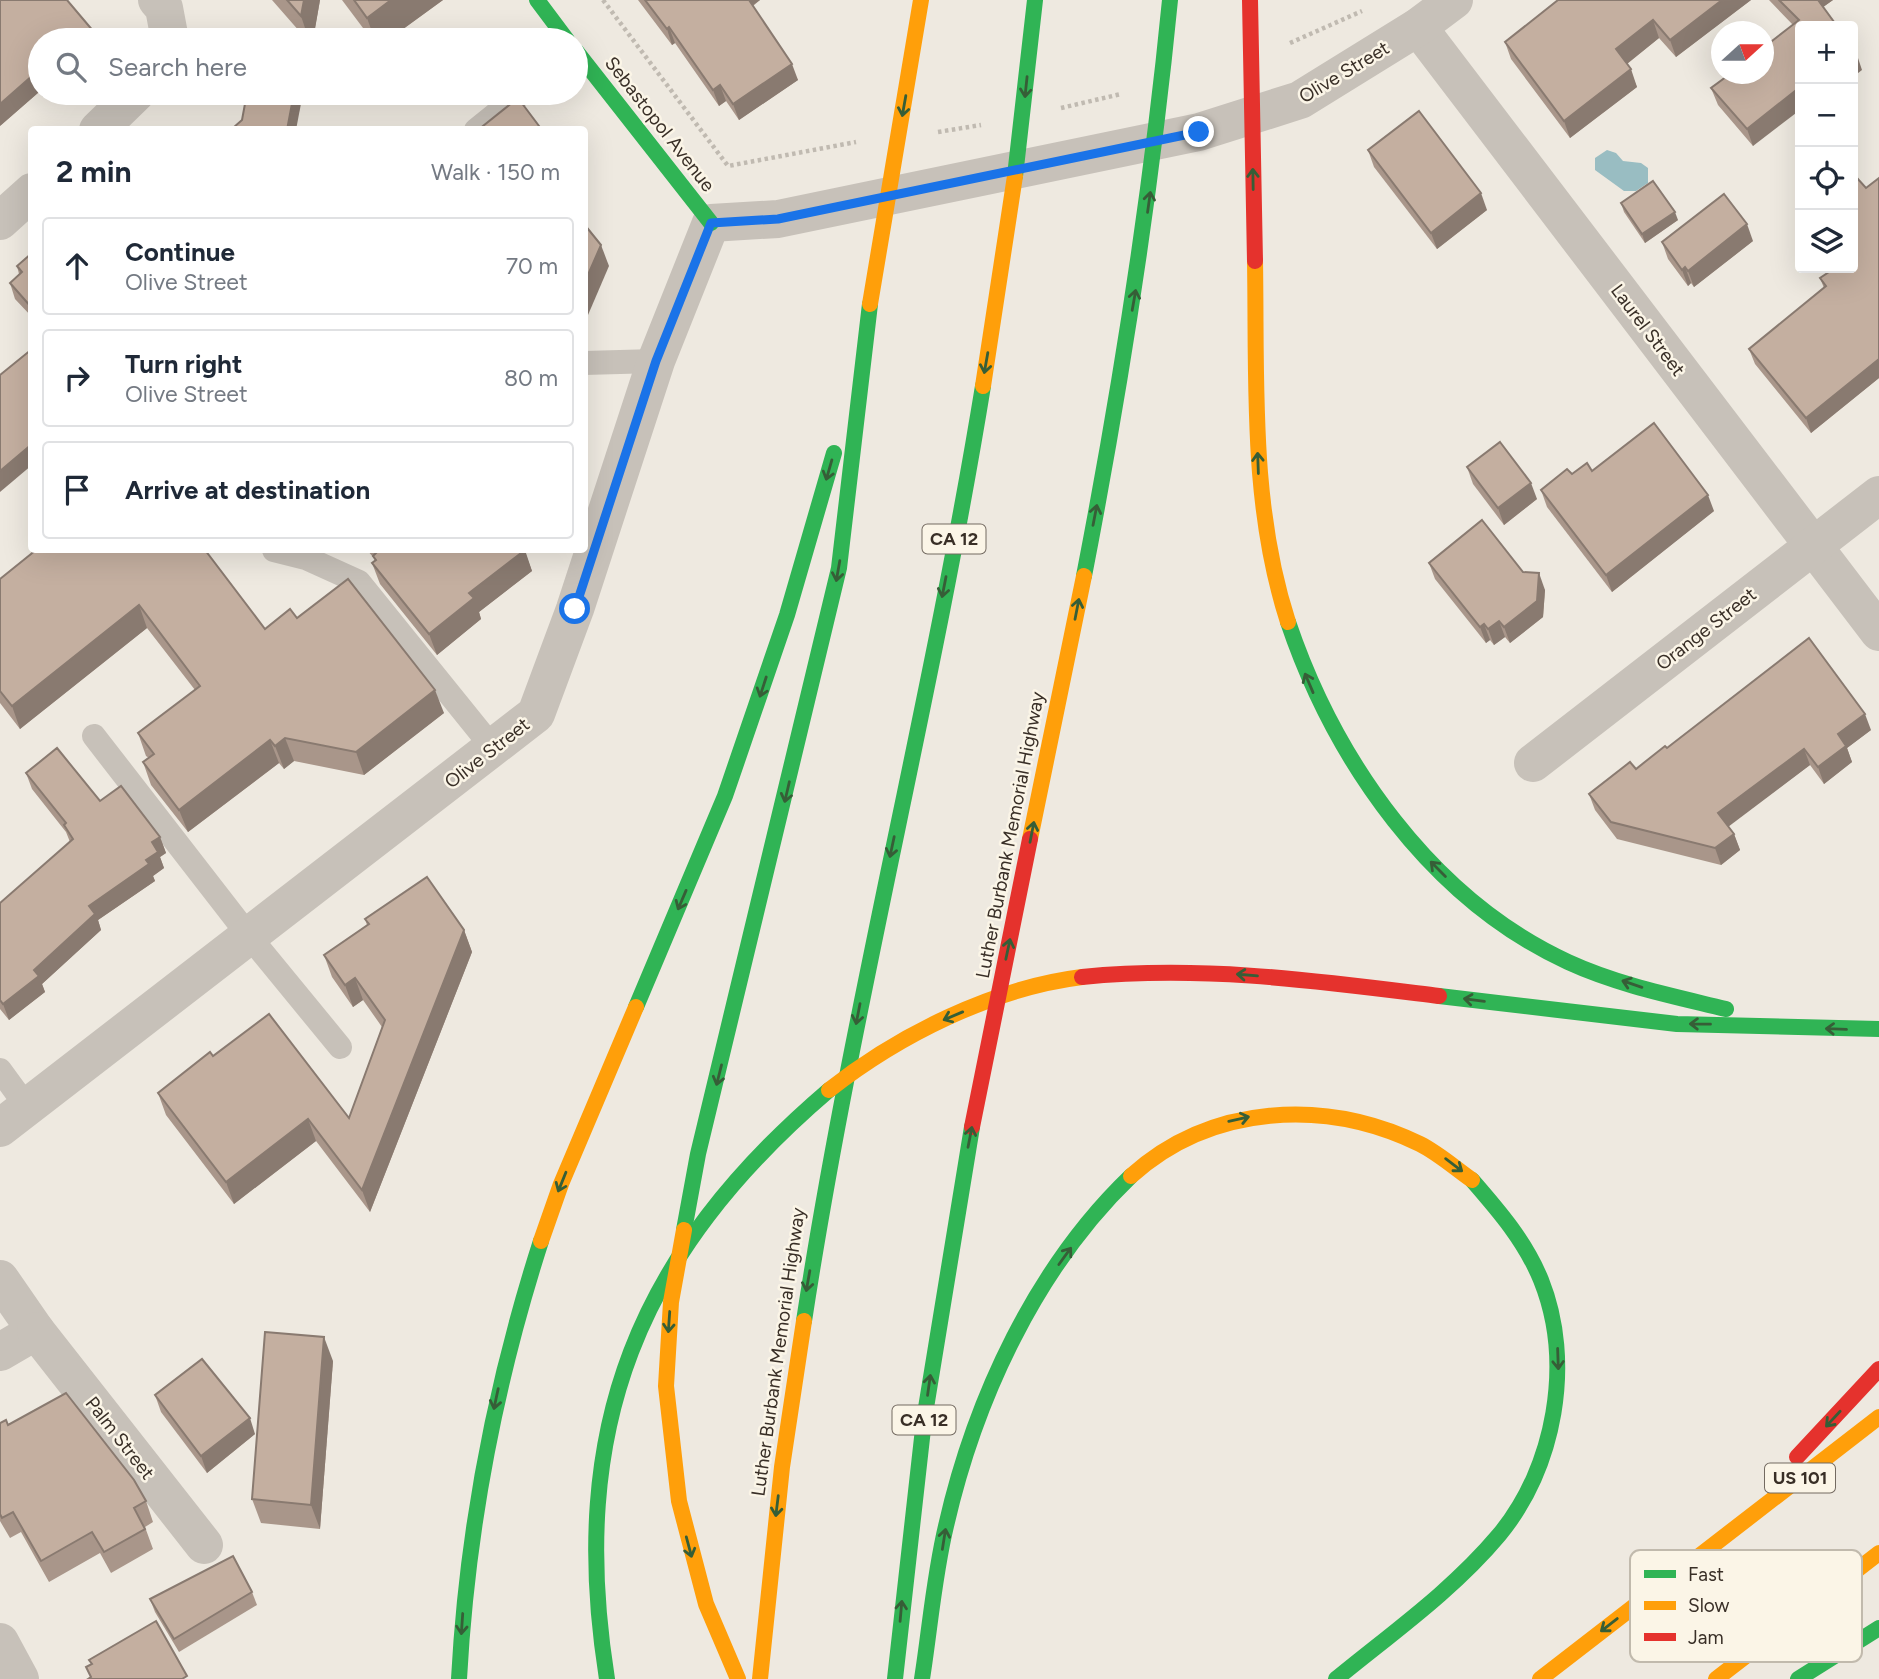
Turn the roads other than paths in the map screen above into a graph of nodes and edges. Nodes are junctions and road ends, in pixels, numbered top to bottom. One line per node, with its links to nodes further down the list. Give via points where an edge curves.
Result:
1 (157, 0): 9 (street, via 164,8)
2 (537, 0): 10 (main road)
3 (921, 0): 19 (main road, one-way to 19)
4 (1035, 0): 55 (main road, Luther Burbank Memorial Highway / CA 12, one-way to 55, via 998,296 820,1213 788,1417)
5 (1170, 0): 56 (main road, Luther Burbank Memorial Highway / CA 12, one-way to 5, via 934,1351 975,1111 1085,569 1139,269)
6 (1250, 0): 30 (main road, one-way to 6, via 1644,988 1568,961 1487,911 1412,842 1356,770 1317,701 1283,613 1259,485)
7 (1454, 0): 8 (street, Olive Street)
8 (1418, 27): 18 (street, Olive Street, via 1300,100 1199,132 778,219); 23 (street, Laurel Street)
9 (168, 28)
10 (558, 28)
11 (588, 66): 18 (main road, Sebastopol Avenue)
12 (124, 105): 14 (street)
13 (507, 105): 15 (lane)
14 (102, 126)
15 (481, 126)
16 (28, 196): 17 (street)
17 (0, 221)
18 (711, 223): 20 (street, Olive Street)
19 (865, 332): 52 (main road, one-way to 52, via 810,538 725,796 539,1245 485,1451 465,1589); 54 (main road, one-way to 54, via 839,568 698,1154 676,1265 666,1386 673,1462 687,1541 706,1604)
20 (656, 361): 21 (lane); 27 (street, Olive Street, via 536,714)
21 (588, 363)
22 (1879, 495): 23 (street, Orange Street)
23 (1813, 546): 25 (street, Laurel Street); 28 (street, Orange Street)
24 (286, 553): 27 (lane, via 359,582)
25 (1879, 632)
26 (94, 736): 29 (lane)
27 (493, 748): 29 (street, Olive Street)
28 (1533, 762)
29 (249, 936): 32 (lane); 34 (street, Olive Street)
30 (1792, 1026): 31 (main road, one-way to 30); 53 (main road, one-way to 53, via 1677,1024 1282,978 1147,971 1104,974 1017,994 970,1009 895,1044 825,1093 764,1146 704,1217 650,1302 621,1378 598,1481 594,1572)
31 (1879, 1029)
32 (340, 1047)
33 (0, 1070): 34 (lane)
34 (14, 1117)
35 (0, 1279): 36 (street)
36 (36, 1331): 37 (street); 41 (street, Palm Street)
37 (0, 1352)
38 (1879, 1369): 40 (main road, one-way to 40)
39 (1879, 1417): 40 (main road, US 101)
40 (1721, 1539): 42 (main road, US 101, one-way to 42)
41 (204, 1545)
42 (1707, 1550)
43 (1879, 1553): 44 (main road)
44 (1862, 1566)
45 (1630, 1609): 59 (main road, US 101, one-way to 59)
46 (1879, 1628): 47 (main road)
47 (1862, 1639)
48 (0, 1642): 51 (street)
49 (1738, 1662): 60 (main road)
50 (1825, 1662): 61 (main road)
51 (20, 1679)
52 (459, 1679)
53 (607, 1679)
54 (738, 1679)
55 (760, 1679)
56 (895, 1679)
57 (922, 1679): 58 (main road, one-way to 58, via 945,1529 955,1493 987,1399 1027,1313 1097,1212 1144,1165 1169,1147 1216,1125 1275,1113 1338,1115 1373,1123 1436,1152 1462,1171 1510,1219 1527,1247 1541,1275 1557,1340 1558,1374 1549,1437 1520,1505 1468,1569)
58 (1336, 1679)
59 (1540, 1679)
60 (1716, 1679)
61 (1798, 1679)

